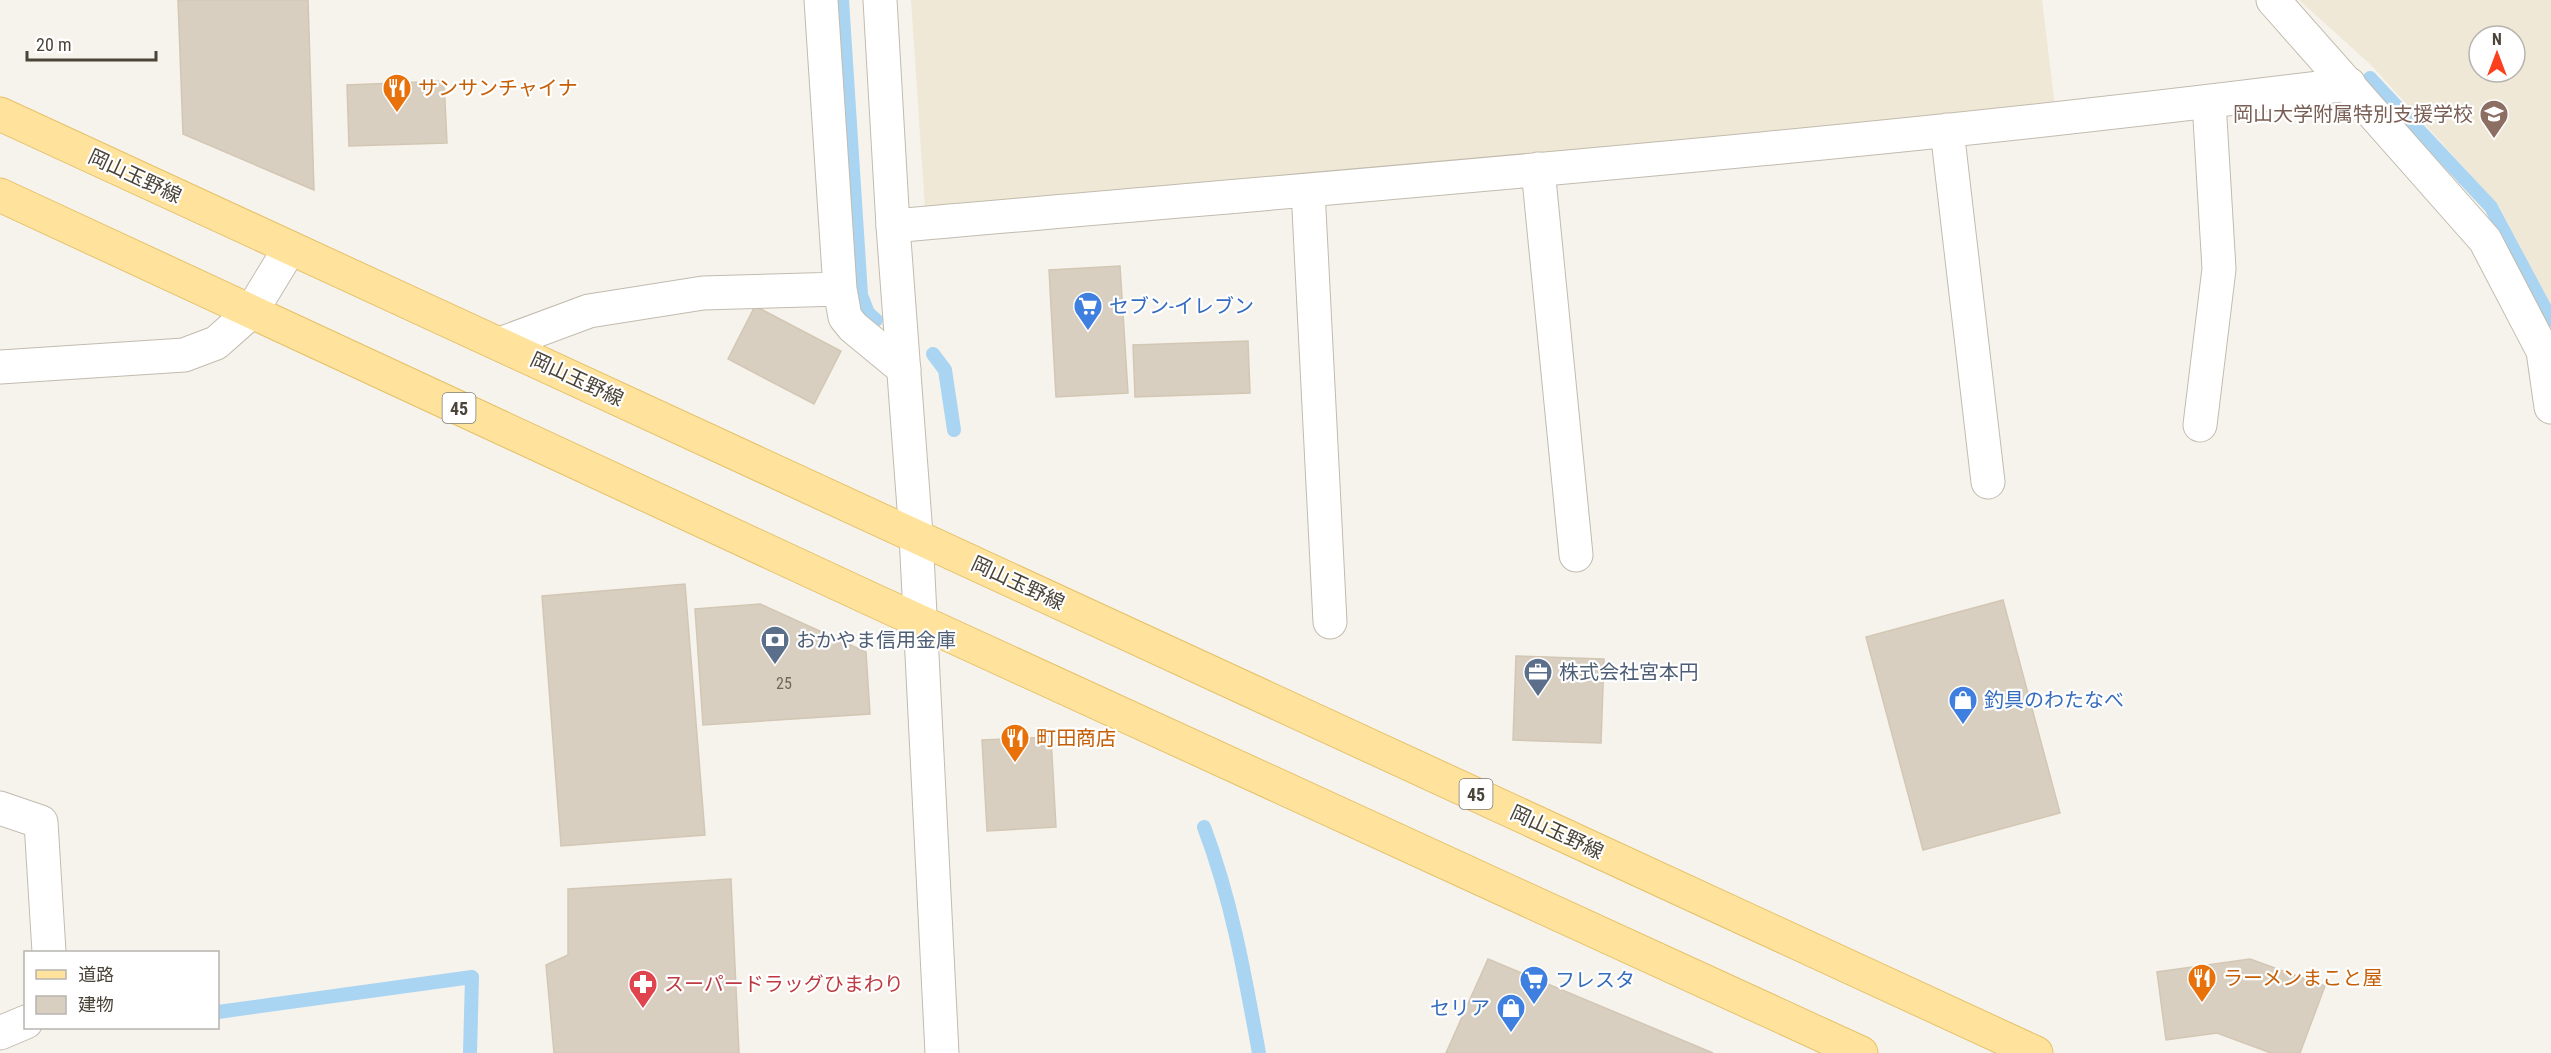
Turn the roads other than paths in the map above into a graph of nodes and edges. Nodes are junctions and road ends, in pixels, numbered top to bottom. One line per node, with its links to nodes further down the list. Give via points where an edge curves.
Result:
1 (821, 0): 13 (street)
2 (880, 0): 11 (street)
3 (2273, 0): 4 (street)
4 (2349, 84): 5 (street); 18 (street, via 2485,240 2544,351)
5 (2210, 102): 7 (street); 19 (street, via 2219,269)
6 (0, 114): 12 (main road, 岡山玉野線 / 45)
7 (1947, 130): 8 (street); 20 (street)
8 (1538, 170): 9 (street); 22 (street)
9 (1308, 190): 11 (street); 24 (street)
10 (0, 195): 14 (main road, 45)
11 (893, 226): 17 (street)
12 (290, 248): 14 (street); 15 (main road, 岡山玉野線 / 45)
13 (840, 289): 15 (street, via 703,293 589,311); 17 (street, via 845,317)
14 (251, 312): 16 (street, via 216,343 184,355); 23 (main road, 45)
15 (500, 344): 21 (main road, 岡山玉野線 / 45)
16 (0, 367)
17 (904, 369): 21 (street)
18 (2551, 407)
19 (2200, 425)
20 (1988, 482)
21 (916, 536): 23 (street); 31 (main road, 岡山玉野線 / 45)
22 (1576, 555)
23 (919, 621): 29 (street); 30 (main road, 45)
24 (1330, 622)
25 (0, 808): 26 (street, via 41,822)
26 (49, 951)
27 (24, 1023): 28 (street)
28 (0, 1034)
29 (942, 1053)
30 (1860, 1053)
31 (2036, 1053)

